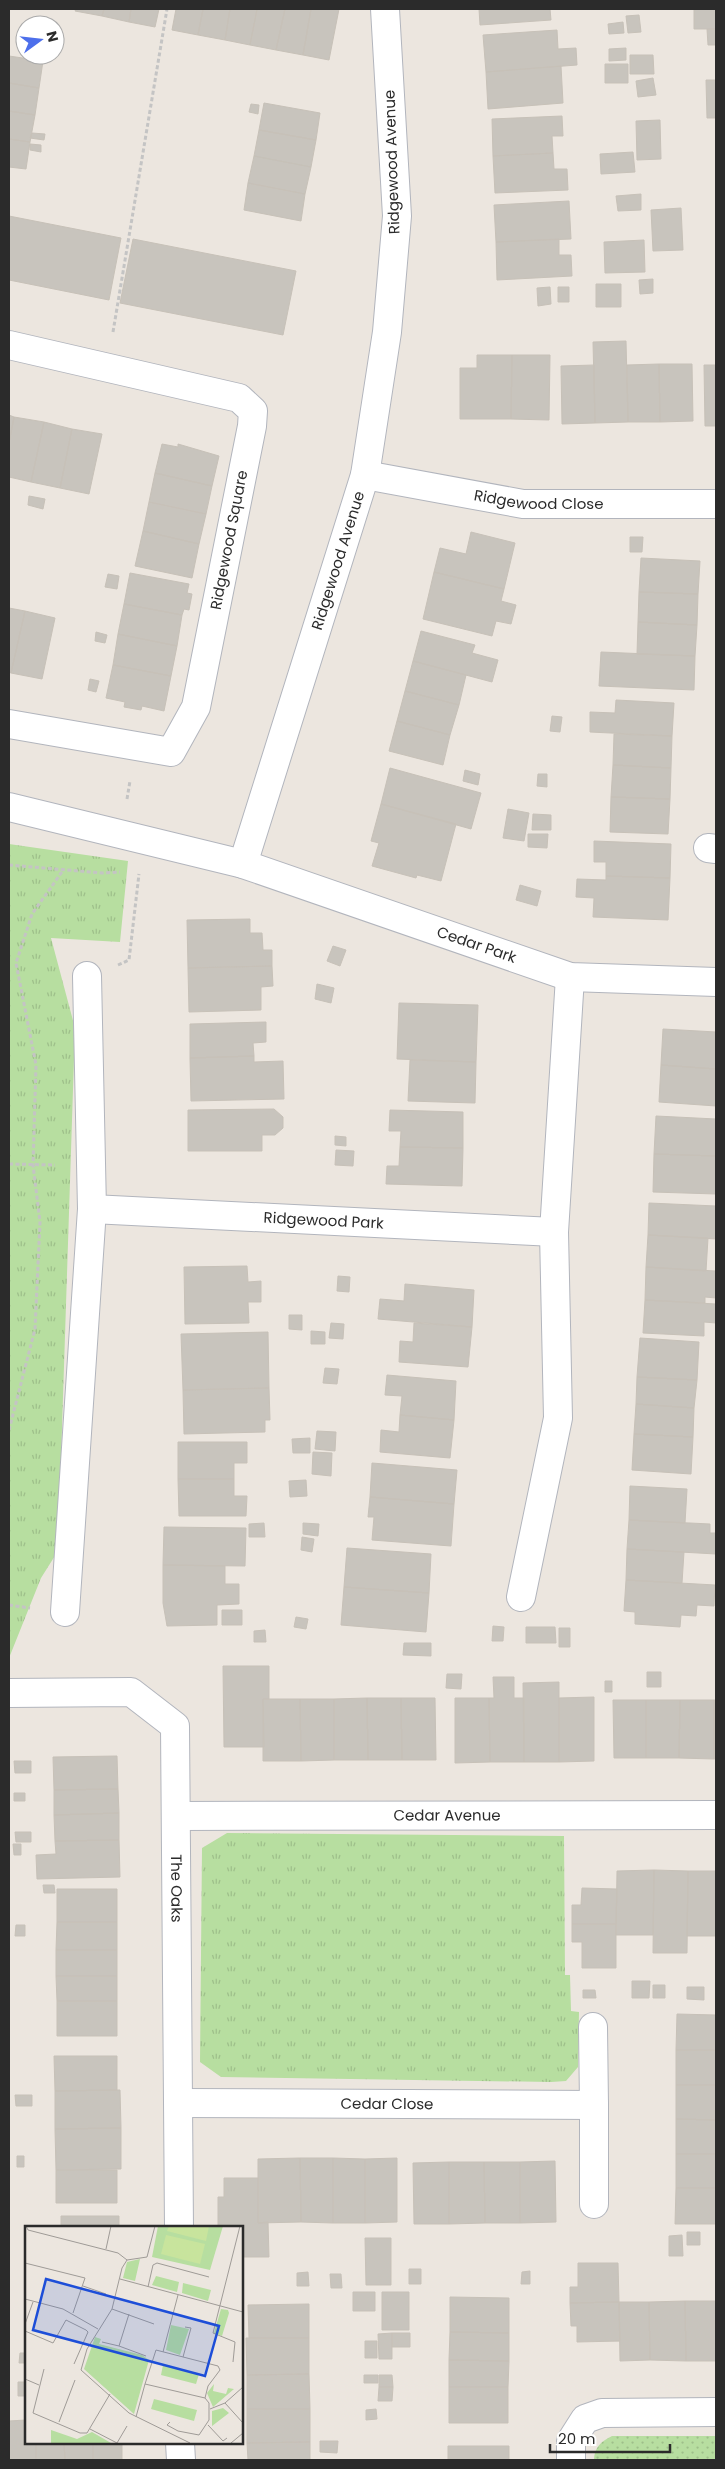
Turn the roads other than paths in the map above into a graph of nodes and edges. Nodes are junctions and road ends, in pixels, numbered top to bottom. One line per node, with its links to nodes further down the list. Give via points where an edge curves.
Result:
1 (385, 9): 3 (street, Ridgewood Avenue, via 397,216 386,332)
2 (9, 345): 5 (street, Ridgewood Square, via 239,398 252,411 252,426 196,707 170,752)
3 (365, 475): 4 (street, Ridgewood Close, via 523,504); 7 (street, Ridgewood Avenue)
4 (716, 504)
5 (9, 724)
6 (9, 807): 7 (street)
7 (243, 864): 9 (street, Cedar Park)
8 (87, 976): 11 (street)
9 (570, 977): 10 (street, Cedar Park); 12 (street)
10 (716, 982)
11 (92, 1210): 12 (street, Ridgewood Park); 14 (street)
12 (554, 1232): 13 (street, via 558,1418)
13 (521, 1596)
14 (65, 1612)
15 (9, 1693): 17 (street, The Oaks, via 131,1692 175,1726)
16 (716, 1815): 17 (street, Cedar Avenue)
17 (176, 1816): 19 (street, The Oaks)
18 (593, 2027): 20 (street)
19 (178, 2103): 20 (street, Cedar Close); 22 (street, The Oaks)
20 (594, 2105): 21 (street)
21 (594, 2204)
22 (179, 2226)
23 (716, 2412): 26 (street, via 602,2413 585,2419 571,2441)
24 (180, 2444): 25 (street)
25 (181, 2460)
26 (571, 2460)

